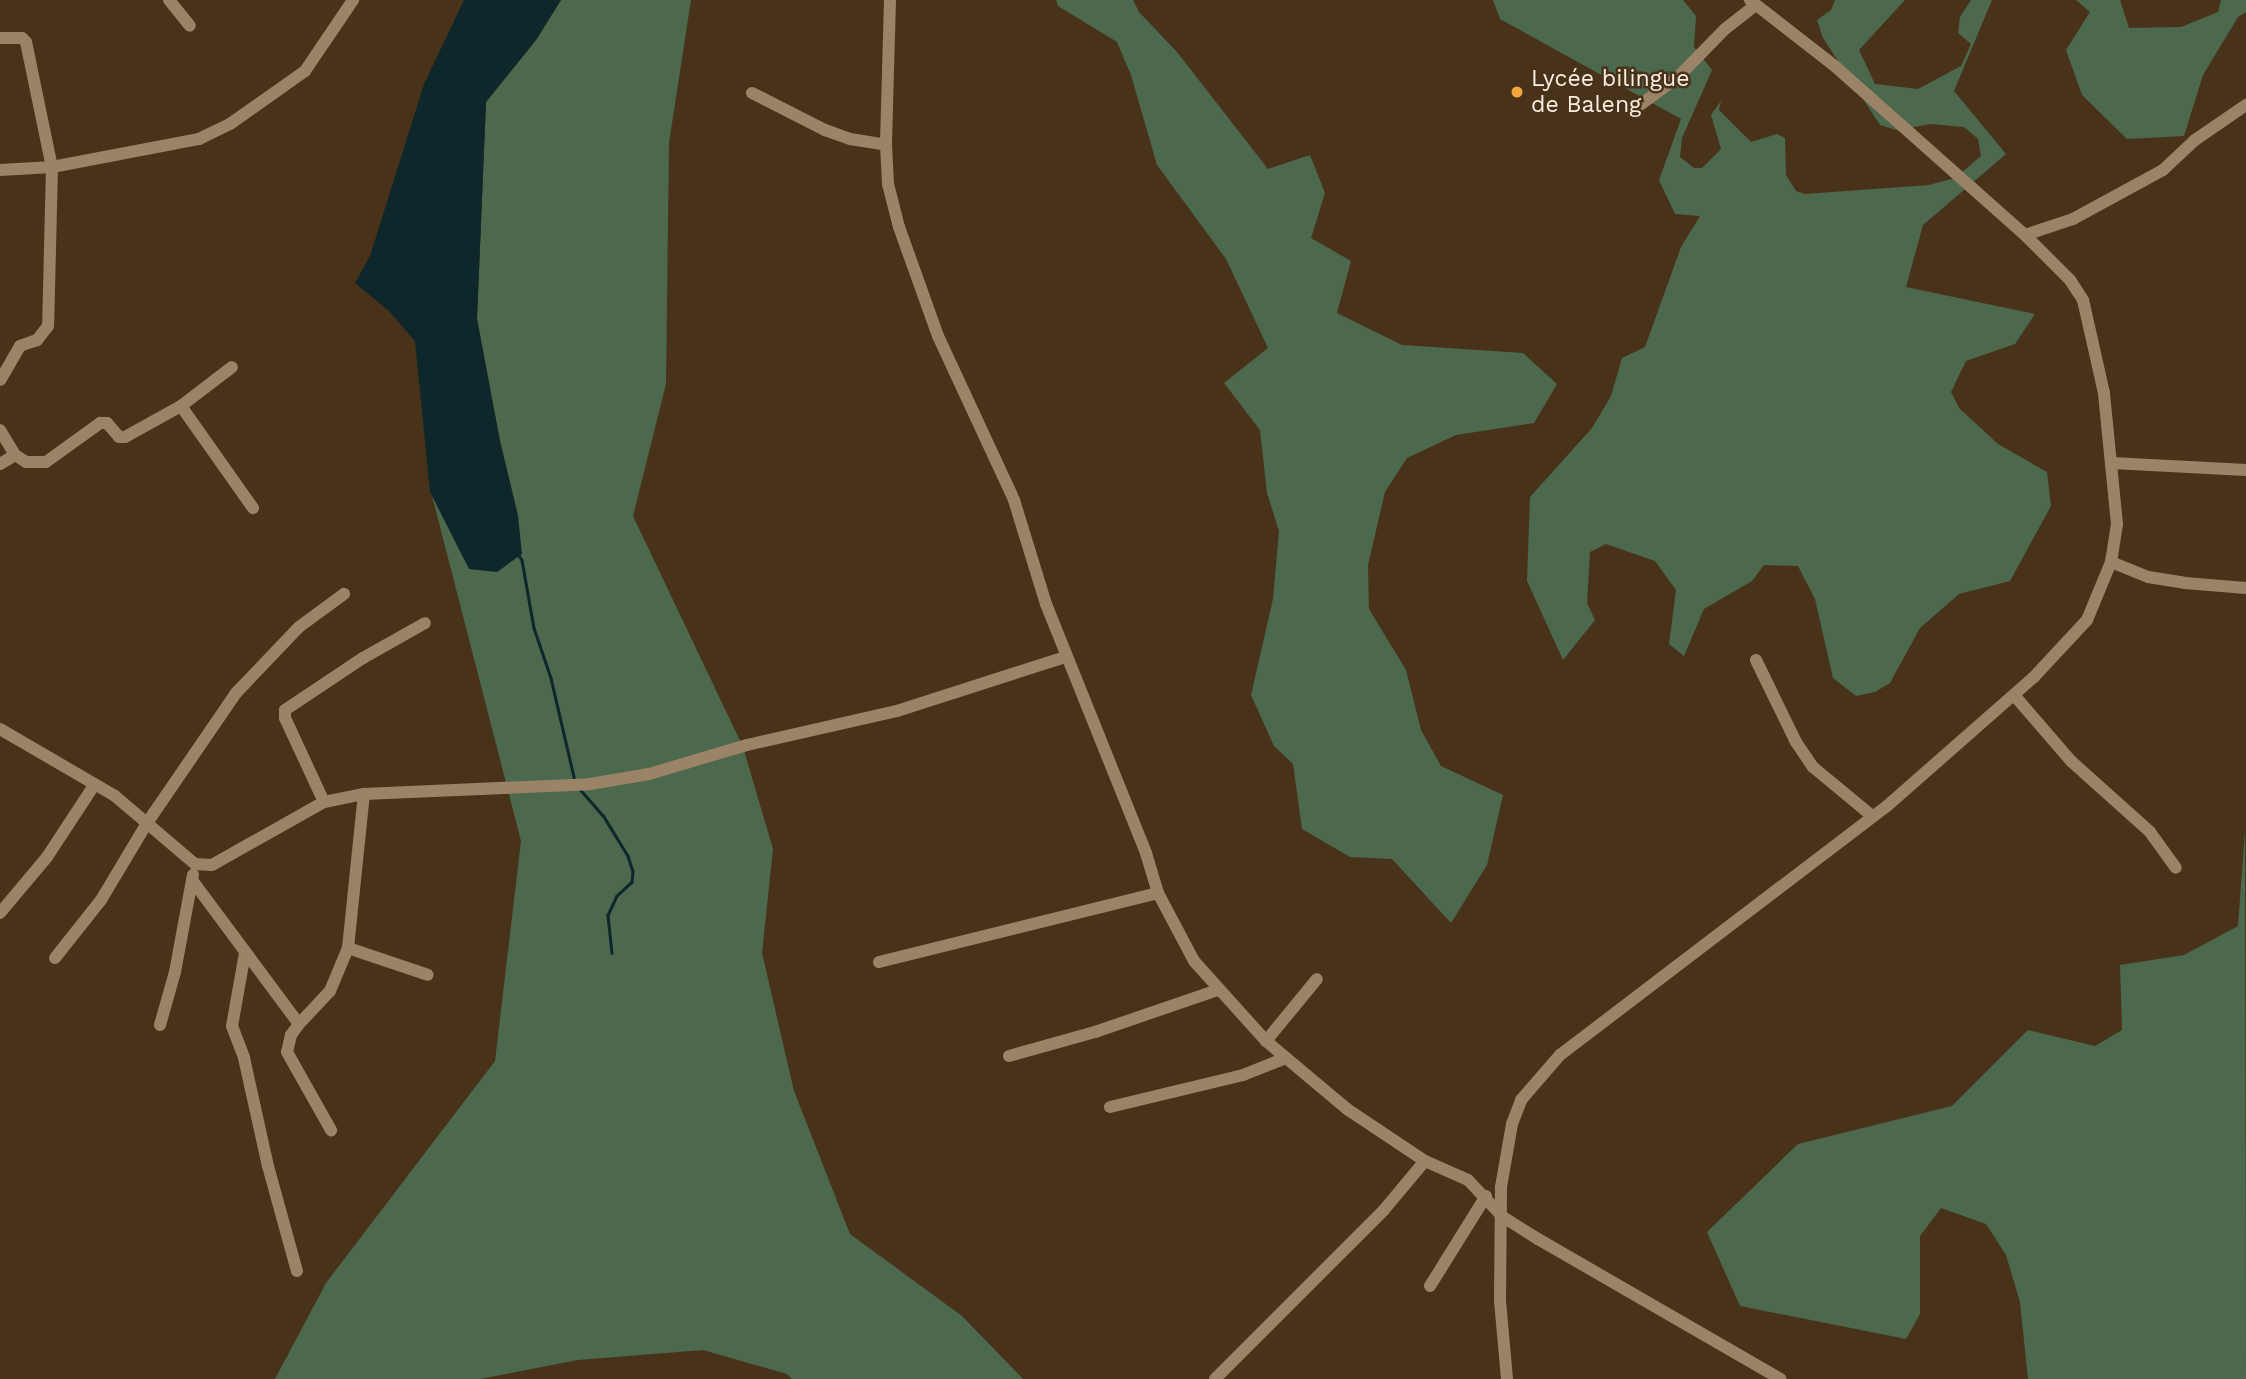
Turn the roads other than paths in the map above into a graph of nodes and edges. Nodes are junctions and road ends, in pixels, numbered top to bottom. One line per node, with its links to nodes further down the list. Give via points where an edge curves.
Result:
1 (169, 0): 5 (street)
2 (352, 0): 11 (street, via 305,71 230,124 199,139)
3 (890, 0): 10 (street)
4 (1753, 2): 8 (street, via 1678,76); 13 (street, via 1836,67)
5 (190, 26)
6 (0, 38): 11 (street, via 26,42)
7 (752, 93): 10 (street, via 825,131)
8 (1640, 105)
9 (2246, 105): 13 (street, via 2162,170 2073,219)
10 (886, 145): 27 (street, via 888,184 899,227 938,336 1014,500)
11 (52, 167): 12 (street); 15 (street, via 48,326 44,335 20,346)
12 (0, 170)
13 (2025, 235): 19 (street, via 2070,279 2083,300 2104,393)
14 (232, 367): 16 (street)
15 (0, 380)
16 (181, 406): 18 (street, via 125,437 100,423 46,461 26,462); 22 (street)
17 (0, 430): 18 (street)
18 (15, 455): 20 (street)
19 (2112, 463): 21 (street); 23 (street, via 2117,524)
20 (0, 464)
21 (2246, 470)
22 (253, 508)
23 (2111, 562): 24 (street, via 2148,577); 29 (street, via 2087,620)
24 (2246, 588)
25 (344, 594): 35 (street, via 299,627 236,693)
26 (425, 623): 33 (street, via 285,710)
27 (1065, 657): 32 (street, via 897,711 747,745 649,774 590,784); 39 (street, via 1146,853)
28 (1756, 660): 34 (street, via 1813,767)
29 (2014, 695): 34 (street, via 1922,778); 37 (street, via 2071,761 2150,832)
30 (0, 729): 31 (street)
31 (95, 784): 35 (street); 40 (street, via 24,888)
32 (364, 794): 33 (street); 41 (street)
33 (324, 802): 36 (street, via 212,865)
34 (1872, 816): 57 (street, via 1560,1055 1521,1100 1512,1124 1501,1187)
35 (147, 823): 36 (street); 43 (street, via 101,900)
36 (195, 864): 38 (street)
37 (2176, 868)
38 (192, 880): 42 (street); 49 (street)
39 (1158, 893): 44 (street); 47 (street, via 1194,961)
40 (0, 914)
41 (348, 948): 45 (street); 48 (street, via 330,991)
42 (245, 953): 48 (street); 58 (street, via 232,1026)
43 (55, 958)
44 (879, 962)
45 (428, 975)
46 (1317, 979): 50 (street)
47 (1218, 990): 50 (street); 51 (street)
48 (299, 1024): 54 (street, via 287,1052)
49 (160, 1025)
50 (1266, 1041): 52 (street)
51 (1009, 1056)
52 (1286, 1058): 53 (street, via 1243,1075); 55 (street, via 1347,1109)
53 (1110, 1107)
54 (331, 1130)
55 (1425, 1161): 56 (street, via 1468,1180); 60 (street, via 1383,1211)
56 (1486, 1196): 57 (street); 59 (street)
57 (1503, 1217): 61 (street, via 1500,1300); 62 (street)
58 (298, 1271)
59 (1430, 1286)
60 (1215, 1379)
61 (1507, 1379)
62 (1780, 1379)

